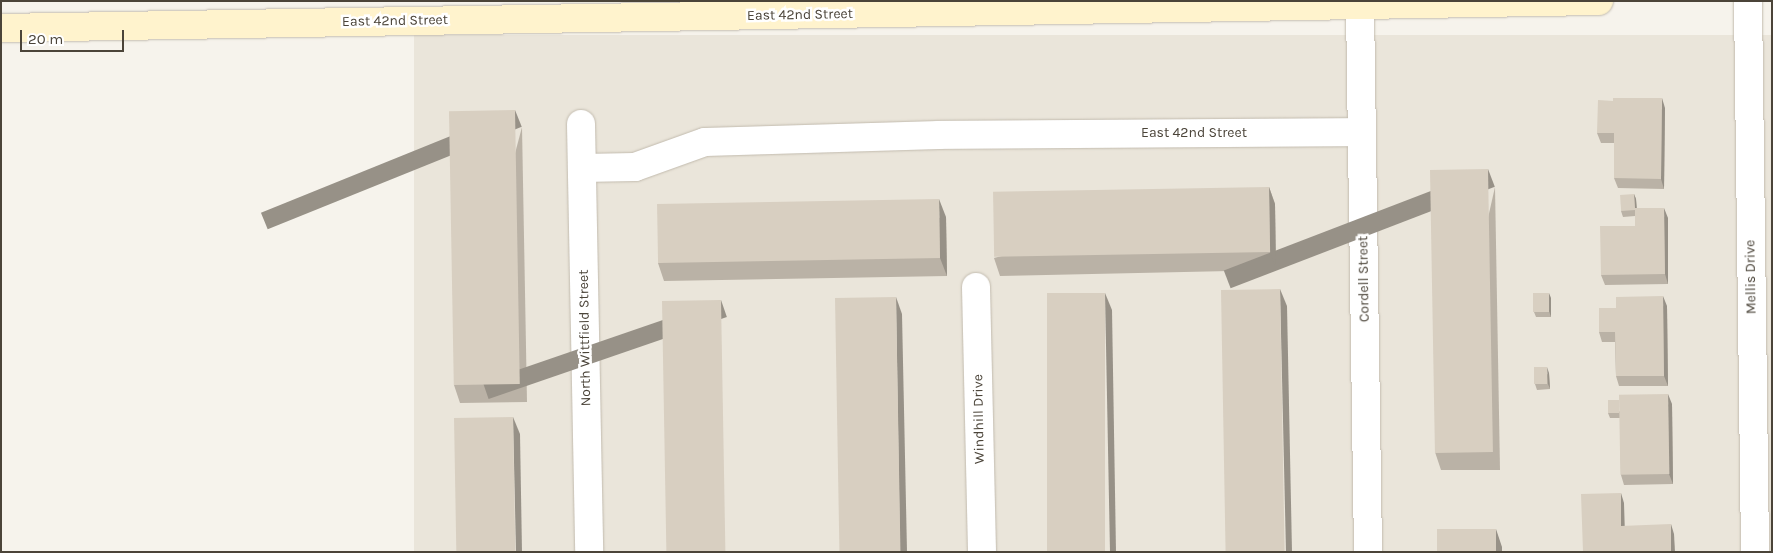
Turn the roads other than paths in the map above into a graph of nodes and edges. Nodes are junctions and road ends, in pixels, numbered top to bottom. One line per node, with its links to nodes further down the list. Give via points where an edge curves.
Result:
1 (1599, 1): 4 (street, East 42nd Street)
2 (1748, 1): 15 (street, Mellis Drive)
3 (1391, 3): 4 (street, East 42nd Street); 5 (street, East 42nd Street)
4 (1471, 3)
5 (1360, 6): 6 (street, East 42nd Street); 9 (street, Cordell Street)
6 (651, 9): 7 (street, East 42nd Street)
7 (1, 28)
8 (580, 124): 10 (street, North Wittfield Street)
9 (1362, 132): 10 (street, East 42nd Street, via 939,135 705,142 635,167); 14 (street, Cordell Street)
10 (582, 168): 12 (street, North Wittfield Street)
11 (976, 287): 13 (street, Windhill Drive)
12 (588, 552)
13 (982, 552)
14 (1368, 552)
15 (1755, 552)

